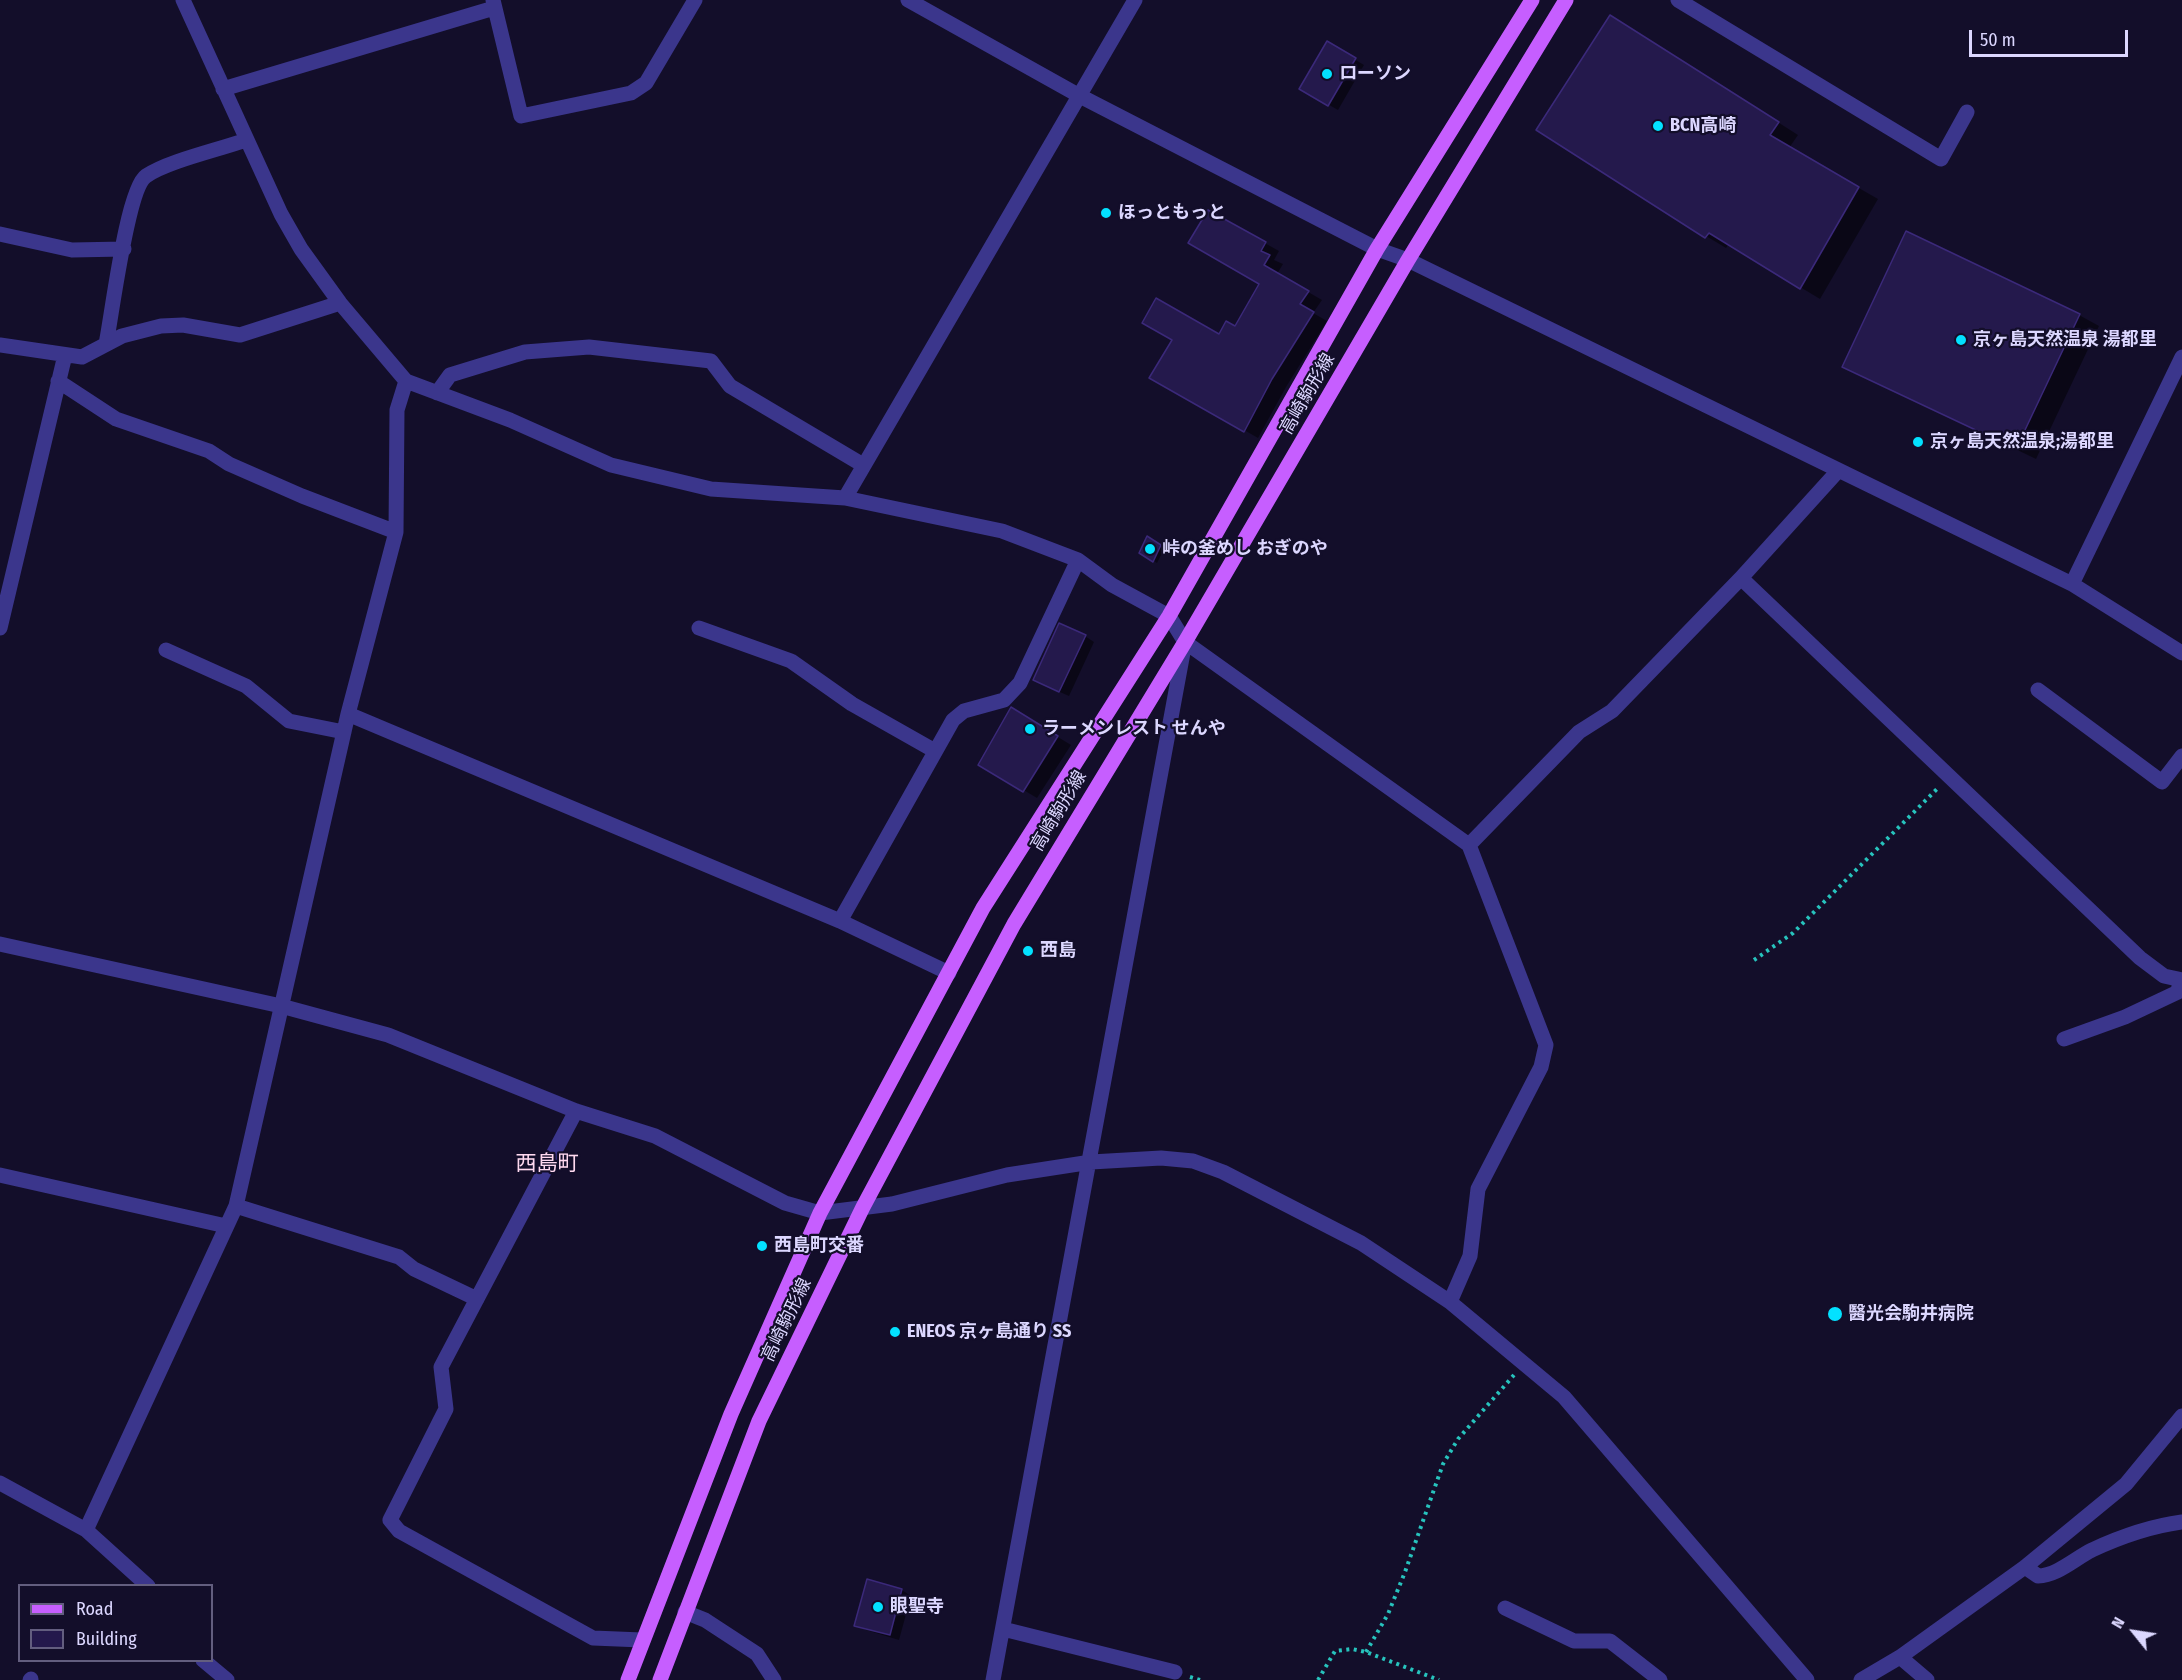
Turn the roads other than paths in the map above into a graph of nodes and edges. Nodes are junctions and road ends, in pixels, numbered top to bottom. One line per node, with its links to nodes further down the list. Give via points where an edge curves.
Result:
1 (183, 0): 9 (street)
2 (695, 0): 8 (street, via 646,83 631,93 521,116)
3 (908, 0): 10 (street)
4 (1136, 0): 10 (street)
5 (1532, 0): 15 (main road, 高崎駒形線)
6 (1566, 0): 16 (main road, 高崎駒形線)
7 (1678, 0): 11 (street, via 1941,159)
8 (494, 4): 9 (street)
9 (223, 89): 12 (street)
10 (1078, 95): 15 (street); 25 (street)
11 (1967, 112)
12 (246, 140): 14 (street, via 144,177 129,209); 17 (street, via 286,223)
13 (0, 234): 14 (street, via 72,250)
14 (124, 249): 18 (street)
15 (1377, 249): 16 (street); 32 (main road, 高崎駒形線)
16 (1408, 260): 26 (street); 35 (main road, 高崎駒形線)
17 (340, 303): 18 (street, via 240,334 183,325 161,326); 23 (street)
18 (106, 344): 20 (street, via 82,357)
19 (0, 345): 20 (street)
20 (65, 355): 22 (street)
21 (2182, 357): 31 (street)
22 (58, 381): 28 (street, via 116,419 209,451 229,464); 33 (street)
23 (406, 381): 24 (street); 28 (street, via 397,410)
24 (437, 393): 25 (street, via 450,375 525,352 589,347 711,362 730,386); 27 (street, via 611,465 711,489)
25 (863, 465): 27 (street)
26 (1837, 472): 30 (street); 31 (street)
27 (846, 498): 29 (street, via 1002,531)
28 (396, 532): 39 (street)
29 (1078, 560): 32 (street, via 1112,585); 41 (street, via 1020,683 1004,700 964,711 953,720)
30 (1741, 578): 43 (street, via 1612,711 1579,732); 47 (street, via 2140,958 2164,976)
31 (2072, 584): 37 (street)
32 (1169, 616): 35 (street); 46 (main road, 高崎駒形線, via 983,908)
33 (0, 627)
34 (699, 628): 41 (street, via 791,661 859,709)
35 (1185, 642): 43 (street); 51 (street); 54 (main road, 高崎駒形線, via 1014,924)
36 (166, 650): 40 (street, via 246,686 289,721)
37 (2182, 653)
38 (2038, 690): 42 (street, via 2162,782)
39 (348, 714): 40 (street); 44 (street)
40 (344, 732): 48 (street)
41 (935, 751): 44 (street)
42 (2182, 756)
43 (1468, 845): 58 (street, via 1546,1045 1541,1066 1478,1189 1470,1256)
44 (840, 921): 46 (street)
45 (0, 944): 48 (street)
46 (949, 974): 55 (main road, 高崎駒形線)
47 (2181, 980): 49 (street, via 2178,992)
48 (281, 1006): 50 (street, via 388,1035); 53 (street)
49 (2064, 1039)
50 (576, 1111): 55 (street, via 654,1136 785,1203); 57 (street)
51 (1091, 1162): 54 (street, via 1007,1175); 58 (street, via 1161,1158 1193,1161 1223,1172 1360,1243); 67 (street)
52 (0, 1175): 56 (street)
53 (236, 1206): 56 (street); 57 (street, via 399,1257 414,1269)
54 (863, 1207): 55 (street); 66 (main road, 高崎駒形線, via 759,1421)
55 (819, 1213): 68 (main road, 高崎駒形線, via 731,1414)
56 (226, 1226): 62 (street)
57 (477, 1299): 68 (street, via 441,1367 446,1409 390,1520 399,1531 593,1638)
58 (1450, 1302): 78 (street, via 1564,1397)
59 (2182, 1416): 63 (street, via 2126,1484)
60 (0, 1483): 62 (street)
61 (2182, 1522): 63 (street, via 2161,1525 2092,1550 2049,1576 2038,1576)
62 (86, 1530): 64 (street)
63 (2025, 1567): 69 (street)
64 (146, 1584)
65 (1505, 1608): 77 (street, via 1574,1641 1610,1641)
66 (685, 1612): 74 (main road, 高崎駒形線); 75 (street, via 705,1620 757,1654)
67 (1003, 1629): 71 (street); 76 (street)
68 (642, 1640): 73 (main road, 高崎駒形線)
69 (1900, 1657): 79 (street); 80 (street)
70 (205, 1662): 72 (street)
71 (1175, 1672)
72 (227, 1680)
73 (628, 1680)
74 (660, 1680)
75 (774, 1680)
76 (993, 1680)
77 (1660, 1680)
78 (1806, 1680)
79 (1861, 1680)
80 (1927, 1680)

